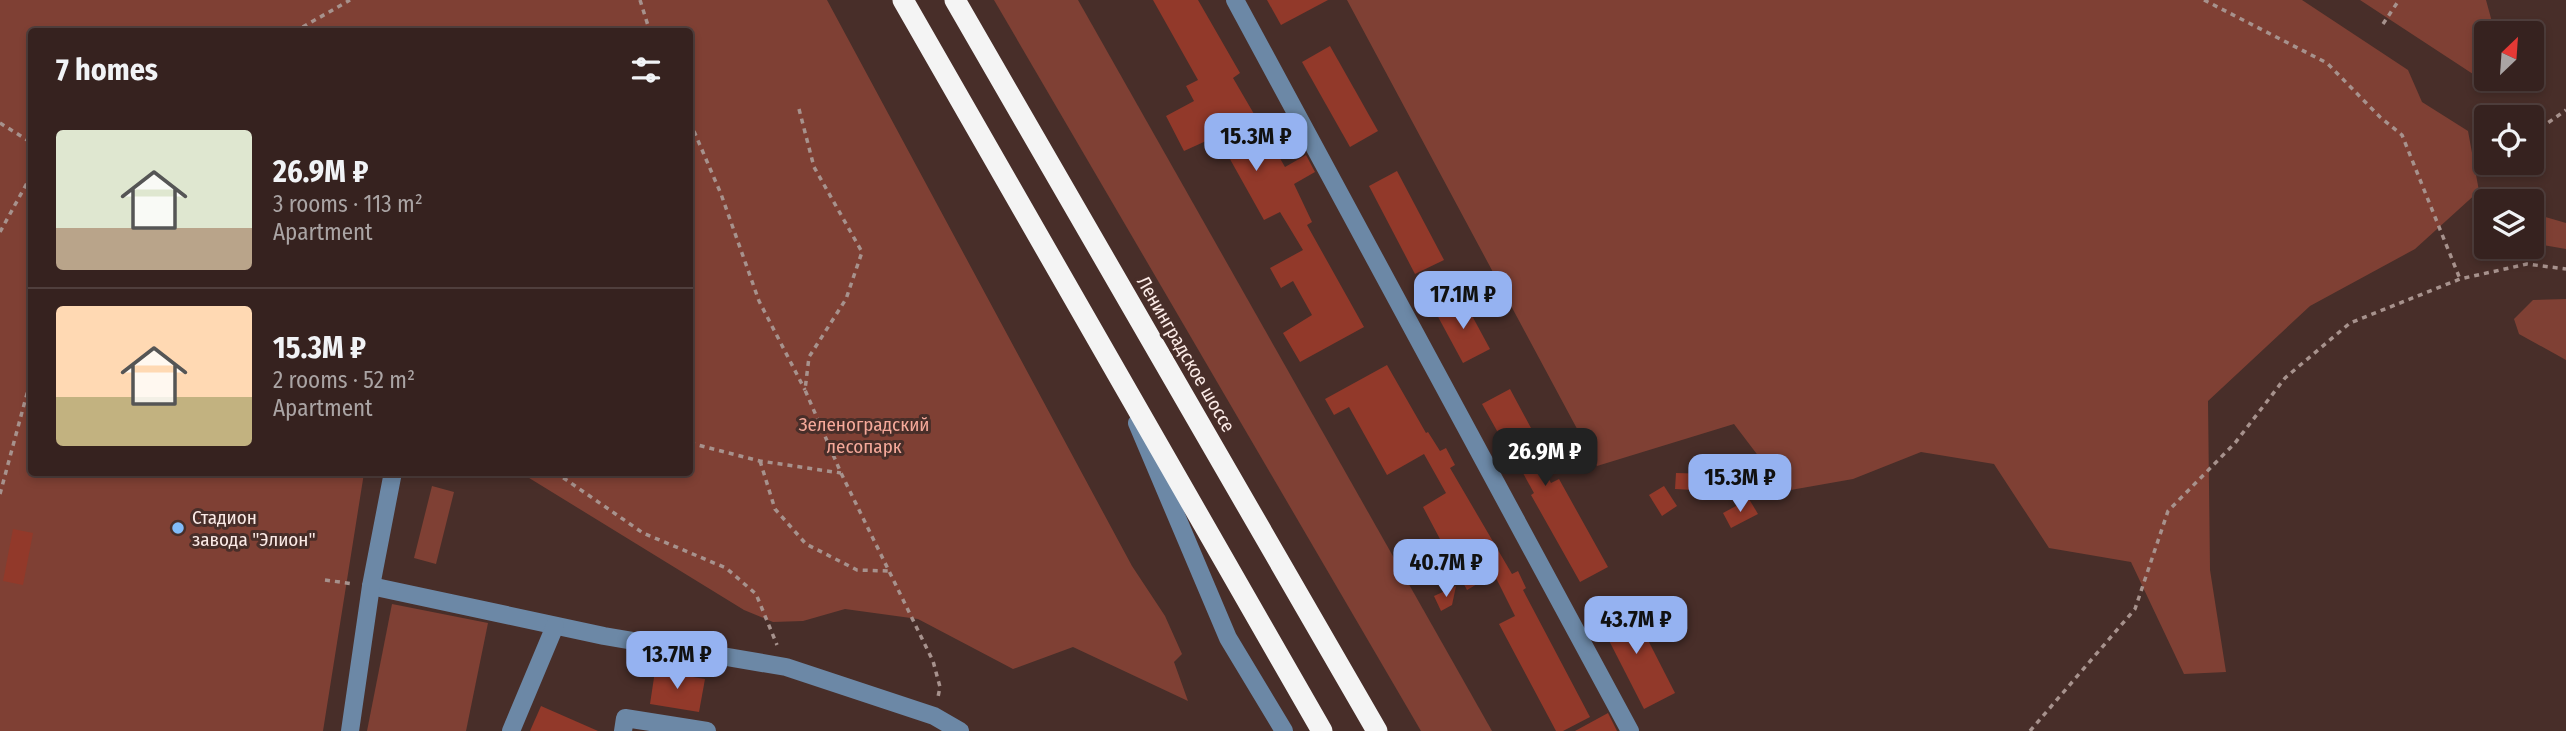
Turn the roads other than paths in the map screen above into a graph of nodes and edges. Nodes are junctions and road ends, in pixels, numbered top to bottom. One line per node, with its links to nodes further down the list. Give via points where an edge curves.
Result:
1 (903, 0): 4 (highway)
2 (955, 0): 15 (highway, Ленинградское шоссе)
3 (1236, 0): 16 (lane)
4 (1113, 368): 13 (lane, via 1228,638); 14 (highway)
5 (392, 476): 6 (lane)
6 (370, 586): 7 (lane); 8 (lane)
7 (555, 626): 9 (lane); 12 (lane, via 786,667 934,716)
8 (350, 731)
9 (511, 731)
10 (623, 731): 11 (lane, via 625,718)
11 (707, 731)
12 (960, 731)
13 (1284, 731)
14 (1322, 731)
15 (1377, 731)
16 (1630, 731)

